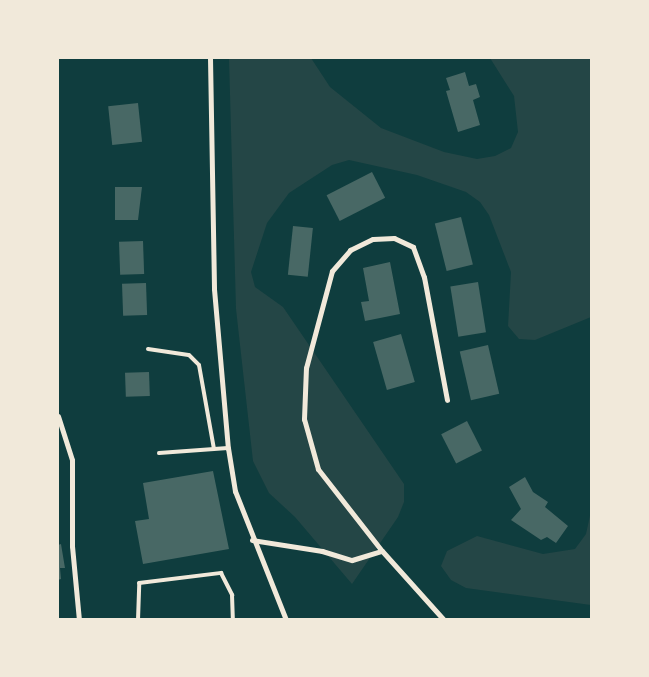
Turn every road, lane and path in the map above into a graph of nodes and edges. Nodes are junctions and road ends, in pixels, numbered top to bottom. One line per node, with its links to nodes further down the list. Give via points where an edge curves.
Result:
1 (210, 58): 5 (street, via 214,289)
2 (148, 350): 6 (lane, via 189,355 199,364)
3 (447, 400): 9 (street, via 424,277 413,247 394,238 374,239 350,250 332,271 306,368 304,419 318,469)
4 (58, 416): 10 (street, via 72,460 72,546)
5 (228, 448): 6 (lane); 8 (street, via 235,491)
6 (214, 449): 7 (lane)
7 (159, 453)
8 (252, 540): 9 (street, via 322,551 352,560); 13 (street)
9 (382, 552): 14 (street)
10 (79, 620)
11 (138, 620): 12 (lane, via 139,583 221,573 232,595)
12 (233, 620)
13 (286, 620)
14 (444, 620)

